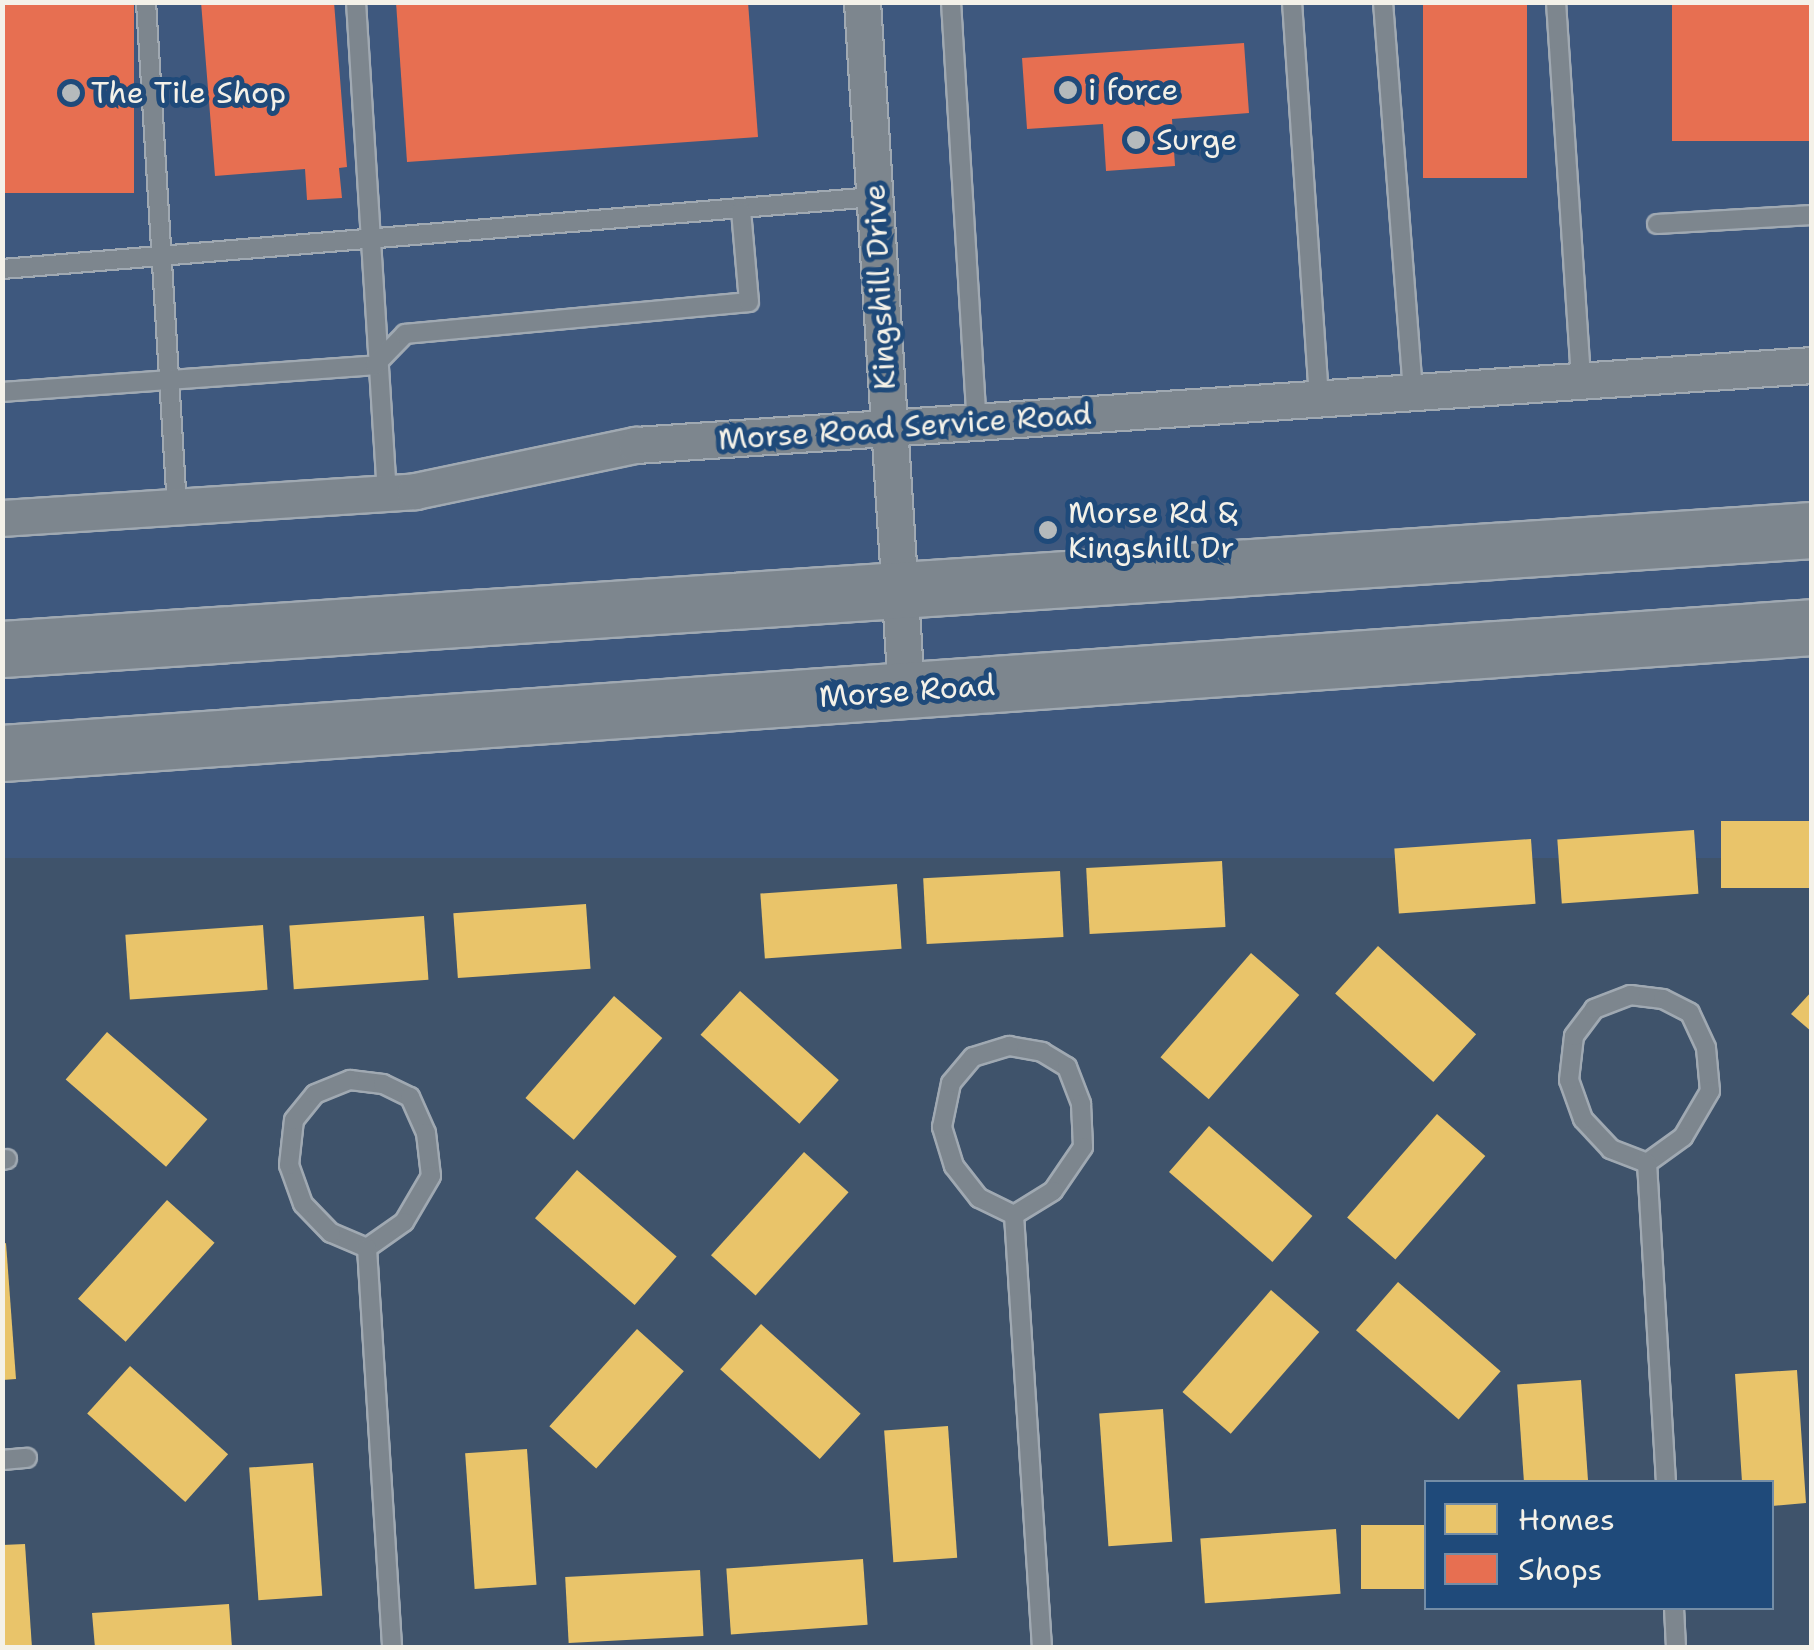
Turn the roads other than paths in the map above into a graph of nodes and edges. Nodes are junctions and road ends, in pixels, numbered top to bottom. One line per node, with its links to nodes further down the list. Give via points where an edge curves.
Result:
1 (146, 2): 13 (lane)
2 (356, 2): 12 (lane)
3 (862, 2): 8 (street, Kingshill Drive)
4 (951, 2): 22 (lane)
5 (1292, 2): 21 (lane)
6 (1383, 2): 20 (lane)
7 (1556, 2): 18 (lane)
8 (874, 198): 9 (lane); 23 (street, Kingshill Drive)
9 (741, 211): 12 (lane); 15 (lane, via 749,302 405,334)
10 (1812, 216): 11 (lane)
11 (1658, 224)
12 (370, 241): 13 (lane); 15 (lane)
13 (163, 258): 14 (lane); 17 (lane)
14 (2, 270)
15 (376, 365): 17 (lane); 24 (lane)
16 (1812, 365): 18 (street, Morse Road Service Road)
17 (170, 380): 19 (lane); 25 (lane)
18 (1581, 381): 20 (street, Morse Road Service Road)
19 (2, 392)
20 (1414, 394): 21 (street, Morse Road Service Road)
21 (1319, 400): 22 (street, Morse Road Service Road)
22 (976, 422): 23 (street, Morse Road Service Road)
23 (888, 430): 24 (street, Morse Road Service Road, via 636,445); 28 (street, Kingshill Drive)
24 (386, 493): 25 (street, Morse Road Service Road)
25 (177, 507): 26 (street, Morse Road Service Road)
26 (2, 518)
27 (1812, 530): 28 (main road)
28 (899, 590): 30 (main road); 31 (street, Kingshill Drive)
29 (1812, 627): 31 (main road, Morse Road)
30 (2, 649)
31 (906, 690): 32 (main road, Morse Road)
32 (2, 753)
33 (1646, 1163): 33 (lane, via 1683,1137 1710,1091 1706,1048 1690,1013 1663,999 1630,995 1594,1010 1574,1036 1568,1080 1583,1119 1611,1149); 38 (lane)
34 (1014, 1215): 34 (lane, via 1052,1191 1083,1147 1081,1104 1067,1068 1042,1052 1010,1046 973,1057 950,1082 942,1127 954,1166 979,1198); 41 (lane)
35 (367, 1248): 35 (lane, via 404,1222 431,1176 426,1133 410,1097 383,1084 350,1080 315,1094 294,1120 289,1165 304,1204 331,1234); 40 (lane)
36 (27, 1458): 37 (lane)
37 (2, 1460)
38 (1666, 1480)
39 (1674, 1610): 42 (lane)
40 (392, 1648)
41 (1042, 1648)
42 (1676, 1648)

